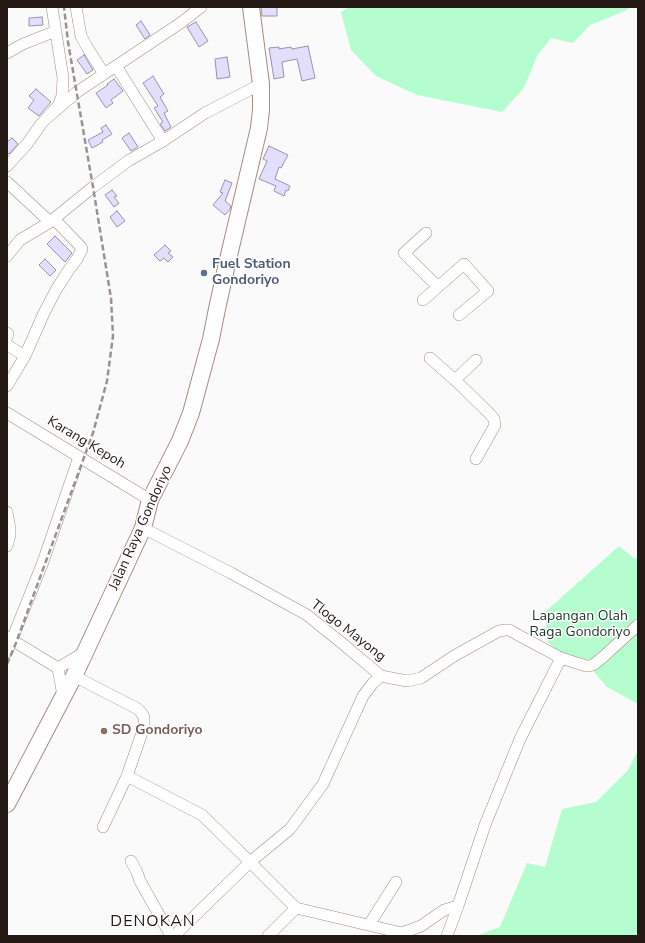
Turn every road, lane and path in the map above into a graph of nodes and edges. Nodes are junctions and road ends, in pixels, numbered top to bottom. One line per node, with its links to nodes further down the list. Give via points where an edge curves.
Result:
1 (52, 7): 5 (street)
2 (76, 7): 8 (street, via 81,36)
3 (201, 7): 7 (street)
4 (251, 7): 9 (highway, Jalan Raya Gondoriyo)
5 (56, 31): 6 (street); 10 (street, via 63,78 62,96 58,106)
6 (7, 53)
7 (116, 66): 8 (street); 11 (street)
8 (104, 74): 10 (street, via 77,92)
9 (261, 84): 11 (street, via 205,113); 31 (highway, Jalan Raya Gondoriyo, via 259,128 212,339 180,441)
10 (48, 117): 12 (street)
11 (163, 141): 14 (street, via 128,161)
12 (7, 166)
13 (7, 182): 14 (street)
14 (52, 220): 16 (street, via 20,240); 23 (street, via 82,249 56,290)
15 (426, 233): 17 (street, via 404,253)
16 (7, 256)
17 (438, 287): 18 (street); 19 (street, via 464,264 488,291)
18 (423, 300)
19 (459, 314)
20 (7, 333): 21 (street)
21 (7, 337)
22 (7, 345): 23 (street)
23 (25, 356): 27 (street)
24 (430, 358): 26 (street)
25 (476, 360): 26 (street)
26 (455, 380): 30 (street, via 494,419 495,425)
27 (7, 386)
28 (7, 413): 29 (street, Karang Kepoh)
29 (79, 457): 31 (street, Karang Kepoh); 36 (street, via 43,562)
30 (476, 460)
31 (150, 500): 33 (highway, Jalan Raya Gondoriyo)
32 (7, 512): 34 (street, via 10,529)
33 (143, 528): 38 (highway, Jalan Raya Gondoriyo); 42 (street, Tlogo Mayong, via 307,616)
34 (7, 546)
35 (638, 625): 39 (street, Tlogo Mayong, via 593,665 586,666)
36 (10, 639): 37 (street); 40 (street)
37 (7, 652)
38 (85, 652): 40 (street); 41 (highway, Jalan Raya Gondoriyo)
39 (561, 658): 42 (street, Tlogo Mayong, via 520,636 499,630 420,678 408,681); 50 (street, via 520,739 485,825)
40 (58, 668): 43 (street)
41 (74, 676): 43 (highway, Jalan Raya Gondoriyo); 44 (street, via 138,709 143,715 144,727)
42 (381, 676): 48 (street, via 363,696 323,784 290,829)
43 (63, 696): 45 (highway, Jalan Raya Gondoriyo)
44 (127, 776): 46 (street); 48 (street, via 202,815)
45 (7, 804)
46 (103, 827)
47 (130, 861): 53 (street)
48 (250, 862): 51 (street); 54 (street)
49 (396, 882): 52 (street)
50 (458, 906): 52 (street, via 444,910 421,926 402,933); 56 (street)
51 (296, 908): 52 (street); 55 (street)
52 (369, 925)
53 (171, 936)
54 (174, 936)
55 (268, 936)
56 (447, 936)

